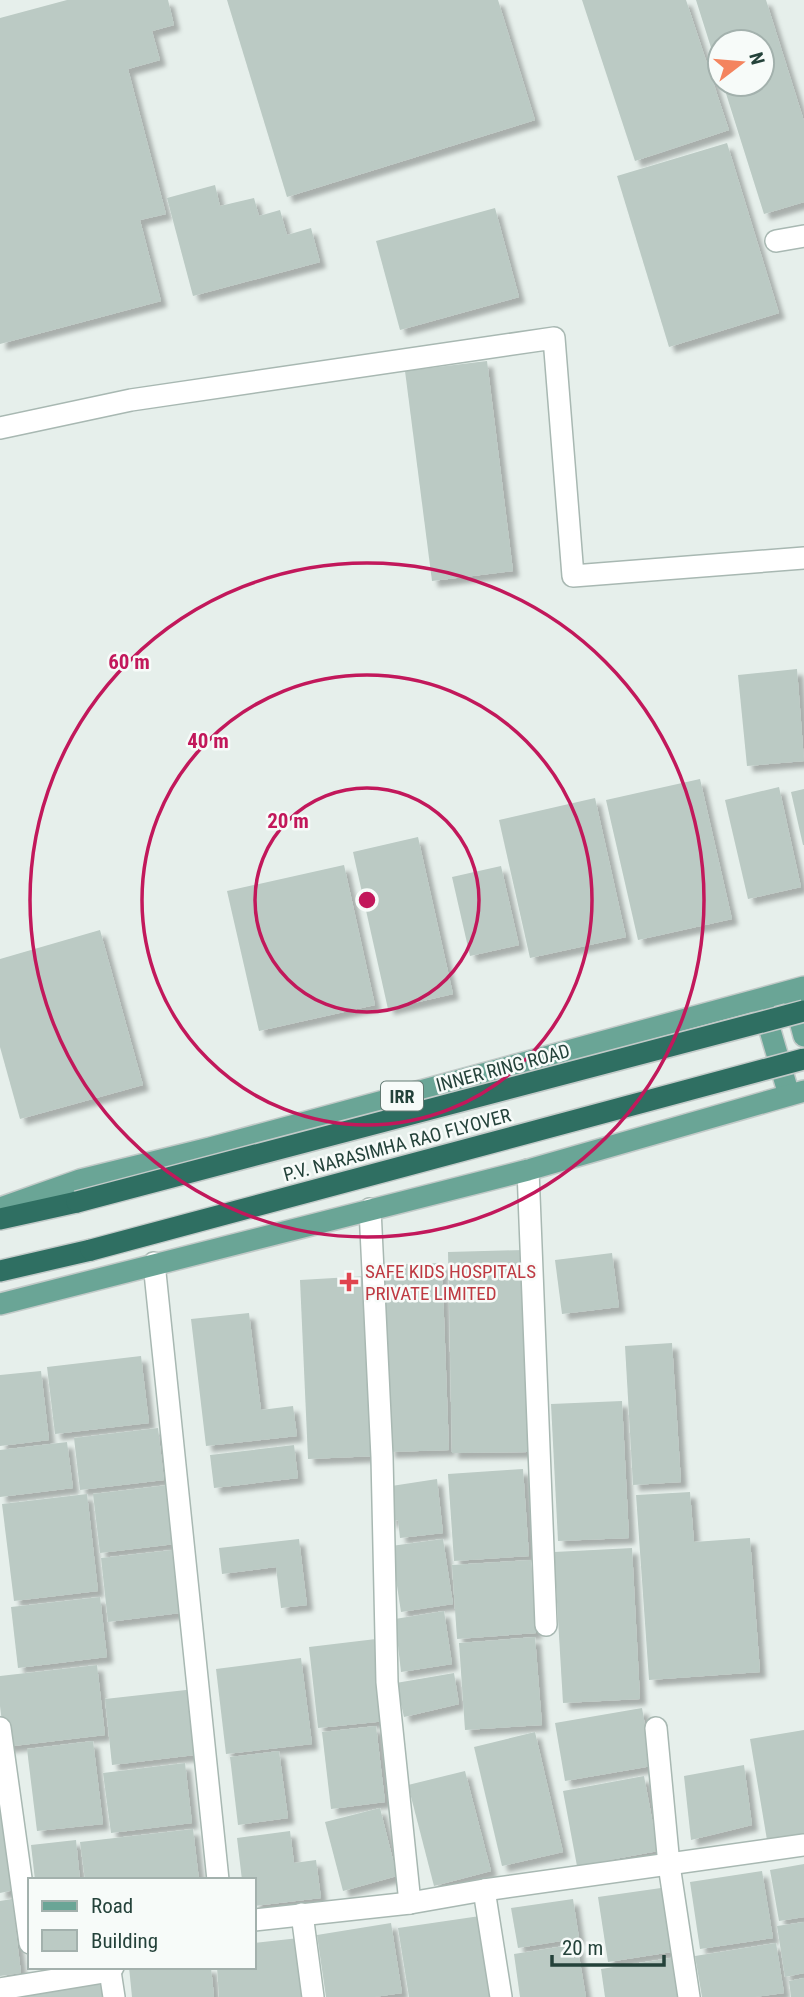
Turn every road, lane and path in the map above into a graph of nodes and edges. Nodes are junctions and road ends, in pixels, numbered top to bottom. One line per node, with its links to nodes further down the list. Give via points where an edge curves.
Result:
1 (804, 236): 2 (street)
2 (776, 241)
3 (0, 428): 4 (street, via 131,400 554,338 573,576)
4 (804, 558)
5 (798, 988): 6 (main road, INNER RING ROAD / IRR); 8 (main road)
6 (761, 998): 10 (main road); 12 (main road, INNER RING ROAD / IRR, via 80,1180)
7 (804, 1011): 14 (highway, P.V. NARASIMHA RAO FLYOVER, bridge)
8 (804, 1036)
9 (804, 1059): 16 (highway, P.V. NARASIMHA RAO FLYOVER, bridge)
10 (796, 1093): 11 (main road)
11 (528, 1170): 13 (main road); 18 (street)
12 (0, 1206)
13 (370, 1209): 15 (main road); 25 (street, via 387,1682)
14 (0, 1220)
15 (154, 1263): 17 (main road); 23 (street)
16 (0, 1271)
17 (0, 1304)
18 (546, 1625)
19 (0, 1728): 28 (street)
20 (656, 1728): 22 (street)
21 (804, 1845): 22 (street)
22 (668, 1865): 24 (street); 35 (street)
23 (218, 1878)
24 (484, 1890): 25 (street); 34 (street)
25 (410, 1903): 26 (street)
26 (302, 1914): 27 (street); 33 (street)
27 (256, 1920)
28 (28, 1929)
29 (111, 1969): 30 (street); 32 (street)
30 (34, 1976): 31 (street)
31 (0, 1989)
32 (114, 1997)
33 (313, 1997)
34 (501, 1997)
35 (689, 1997)

